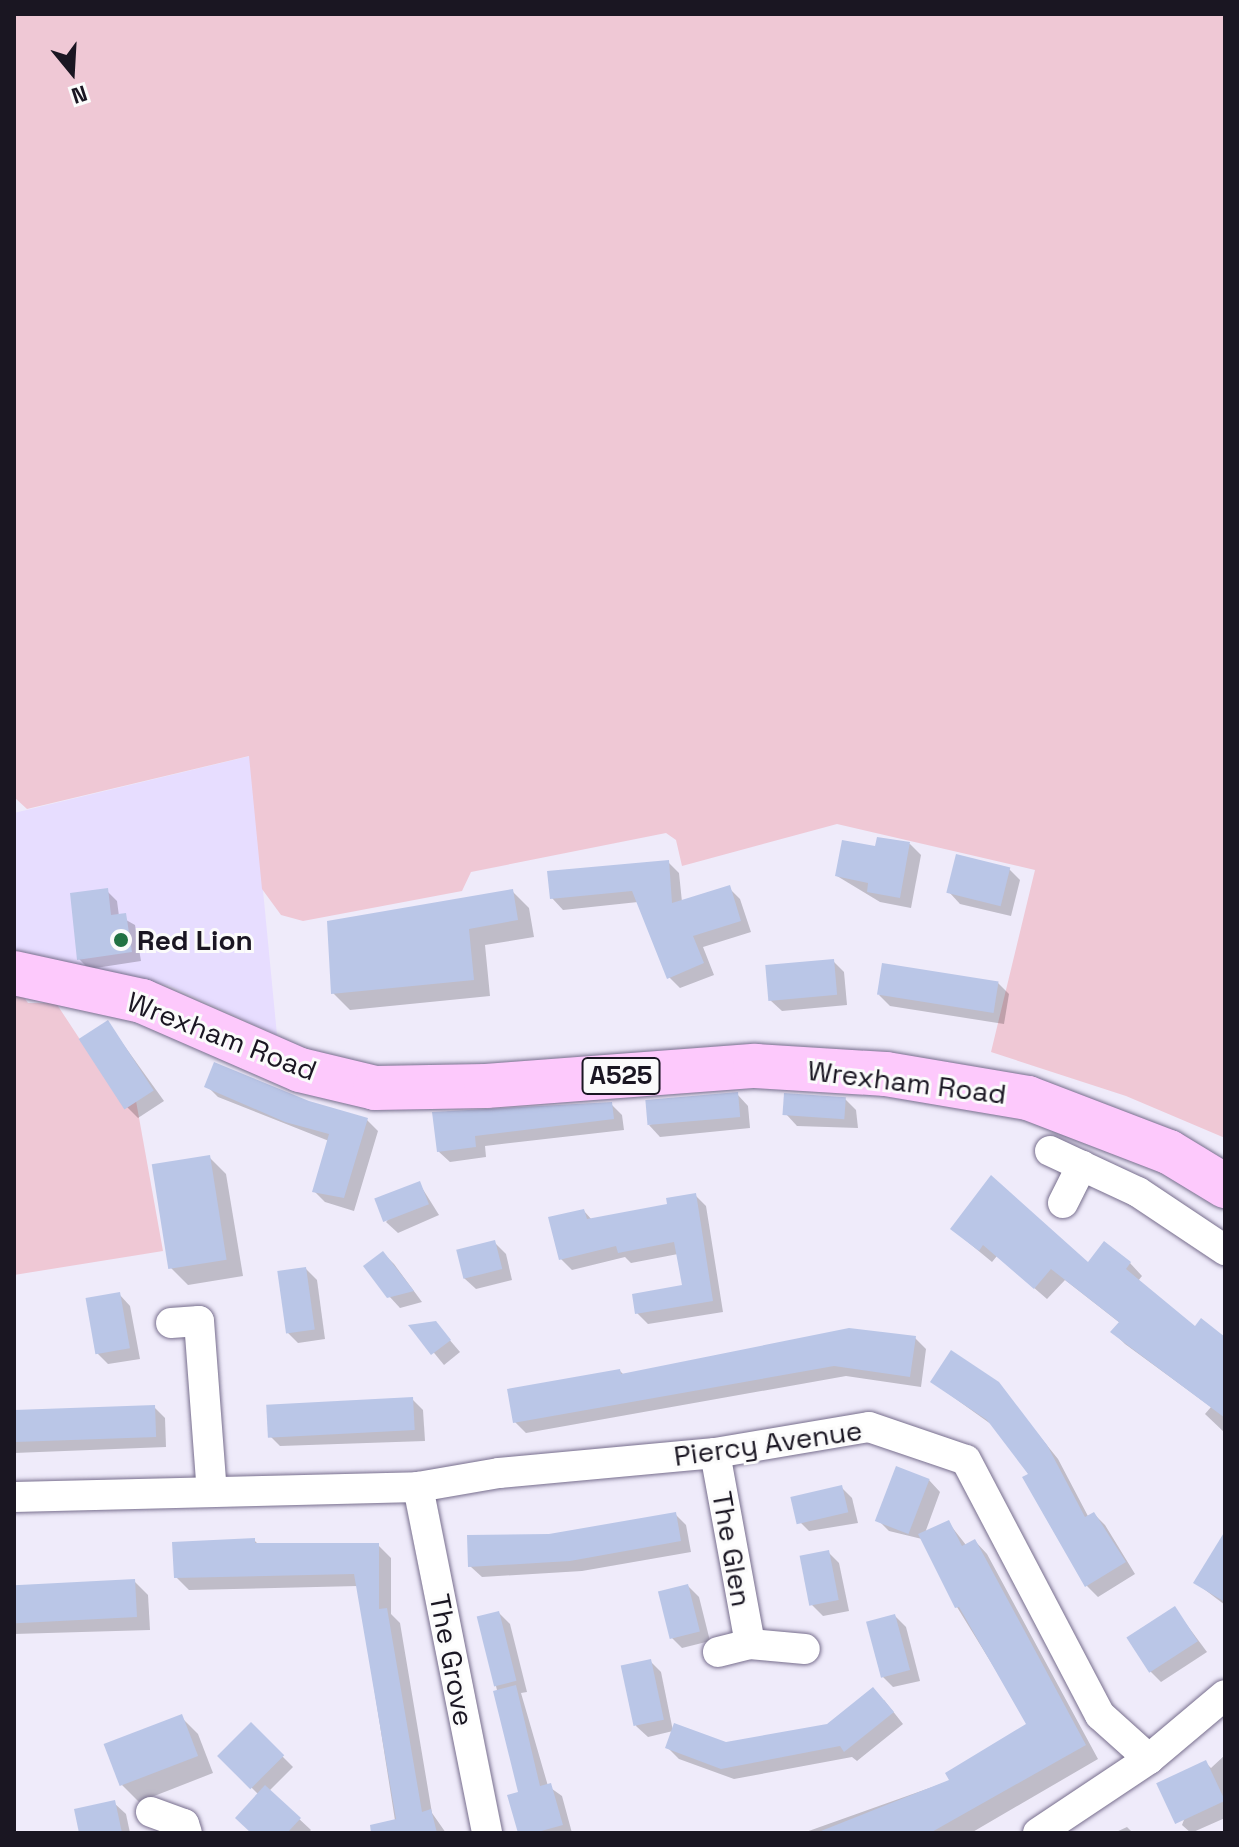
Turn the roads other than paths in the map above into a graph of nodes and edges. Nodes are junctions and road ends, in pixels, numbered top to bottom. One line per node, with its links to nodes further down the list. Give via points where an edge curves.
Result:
1 (14, 973): 4 (main road, Wrexham Road / A525, via 142,1001 300,1070 375,1088 486,1086 755,1066 886,1074 1015,1095 1169,1152)
2 (1050, 1151): 3 (street)
3 (1082, 1165): 5 (street); 6 (street, via 1138,1192)
4 (1225, 1186)
5 (1063, 1203)
6 (1225, 1250)
7 (171, 1323): 10 (street, via 199,1321)
8 (715, 1453): 9 (street, Piercy Avenue, via 499,1473); 12 (street, The Glen); 16 (street, Piercy Avenue, via 869,1427 966,1460 1100,1715)
9 (418, 1487): 10 (street, Piercy Avenue); 19 (street, The Grove)
10 (212, 1492): 11 (street, Piercy Avenue)
11 (14, 1497)
12 (750, 1644): 13 (street, The Glen); 14 (street, The Glen)
13 (805, 1649)
14 (718, 1652)
15 (1225, 1695): 16 (street)
16 (1149, 1759): 20 (street)
17 (151, 1812): 18 (street)
18 (193, 1823)
19 (487, 1833)
20 (1038, 1833)

